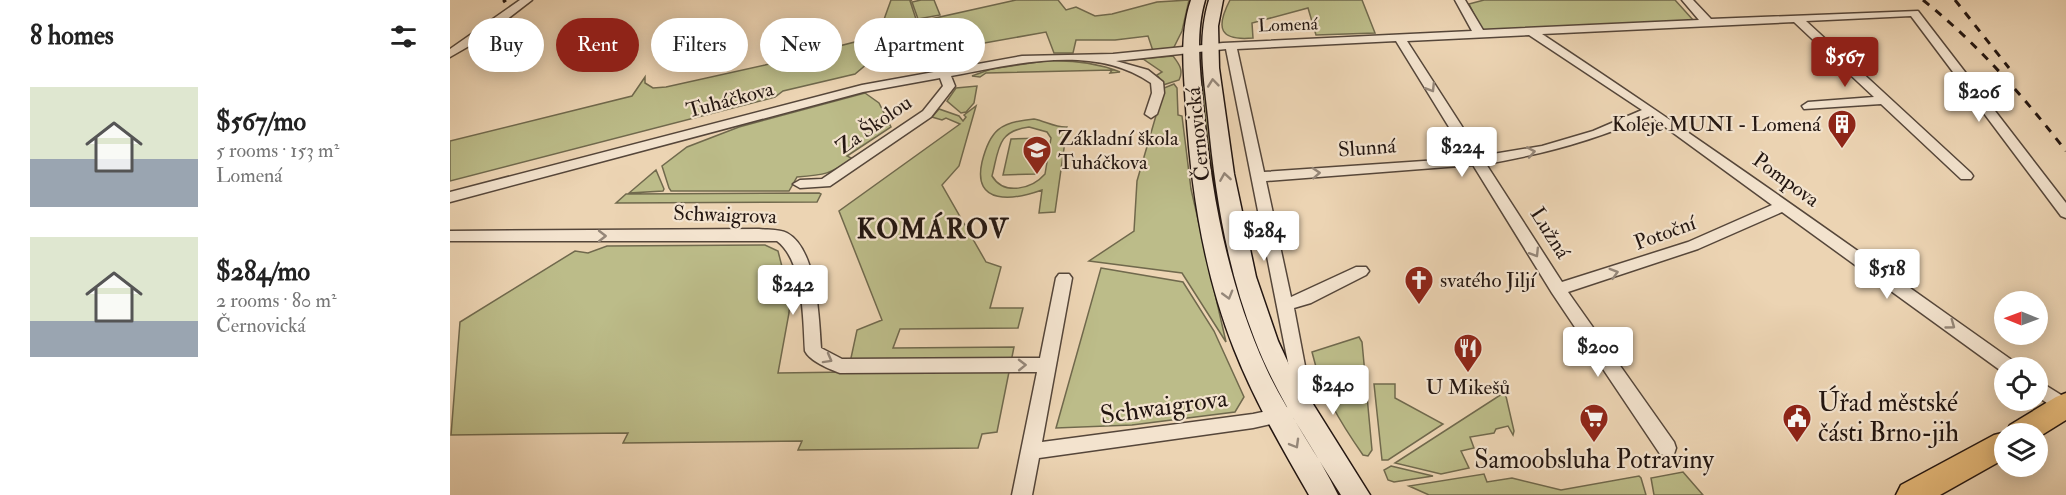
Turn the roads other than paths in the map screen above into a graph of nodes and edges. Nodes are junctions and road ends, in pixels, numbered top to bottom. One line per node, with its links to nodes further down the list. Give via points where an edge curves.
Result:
1 (527, 0): 13 (street)
2 (1198, 0): 12 (main road, Černovická, via 1193,19)
3 (1216, 0): 12 (main road, Černovická, via 1210,32)
4 (1460, 0): 9 (street)
5 (1687, 0): 7 (street)
6 (1797, 19): 7 (street, Lomená); 16 (street); 26 (street, Lomená, via 1914,13)
7 (1709, 24): 8 (street, Lomená)
8 (1533, 33): 9 (street, Lomená); 18 (street, Pompova)
9 (1480, 35): 10 (street, Lomená)
10 (1400, 39): 11 (street, Lomená); 20 (street, Lužná, one-way to 20)
11 (1231, 46): 12 (street, Lomená); 22 (street, Černovická)
12 (1202, 49): 14 (street, Tuháčkova); 36 (main road, Černovická, via 1195,118 1201,180 1216,255 1237,326)
13 (450, 54)
14 (1095, 58): 15 (street, Tuháčkova, via 1046,56); 19 (street, Tuháčkova, via 1144,73 1157,82 1158,93)
15 (944, 73): 23 (street, Za Školou, via 949,86 927,114 825,183); 24 (street, Tuháčkova, via 862,89)
16 (1885, 100): 17 (street); 21 (street)
17 (1808, 106)
18 (1651, 111): 20 (street, Slunná, one-way to 18, via 1586,138); 25 (street, Pompova)
19 (1151, 114)
20 (1478, 161): 22 (street, Slunná, one-way to 20); 30 (street, Lužná, one-way to 30)
21 (1966, 176)
22 (1258, 177): 31 (street, Černovická)
23 (800, 184)
24 (450, 197)
25 (1784, 206): 30 (street, Potoční, one-way to 25, via 1675,253); 32 (street, Pompova, one-way to 32)
26 (2066, 213)
27 (450, 236): 33 (street, Schwaigrova, one-way to 33, via 782,237 796,247 808,297 813,351 840,366)
28 (1361, 271): 31 (street, via 1305,299)
29 (1064, 278): 33 (street)
30 (1558, 289): 38 (street, Lužná)
31 (1285, 304): 36 (street, Černovická, via 1300,378)
32 (1995, 357)
33 (1047, 365): 40 (street)
34 (2048, 394): 35 (street)
35 (2065, 405): 37 (main road)
36 (1291, 413): 40 (street, Schwaigrova); 41 (main road, Černovická); 43 (main road, Černovická, one-way to 43)
37 (2037, 423)
38 (1667, 448)
39 (1994, 450): 44 (main road)
40 (1031, 451): 42 (street)
41 (1355, 493)
42 (1022, 495)
43 (1324, 495)
44 (1912, 495)

